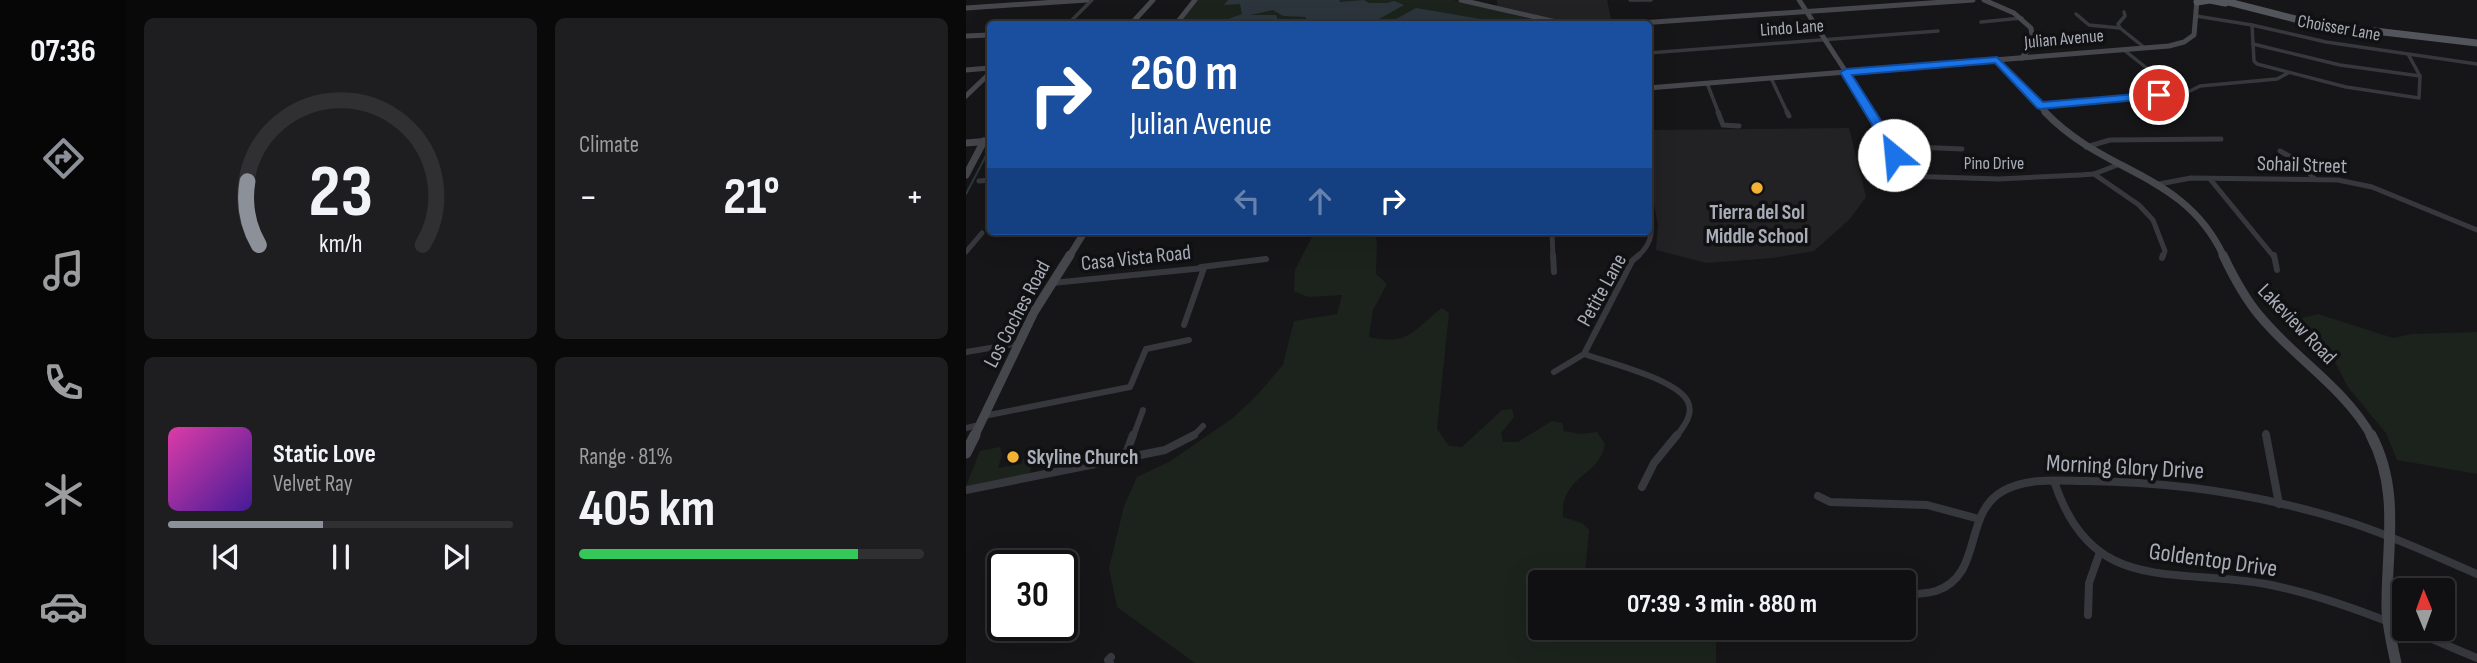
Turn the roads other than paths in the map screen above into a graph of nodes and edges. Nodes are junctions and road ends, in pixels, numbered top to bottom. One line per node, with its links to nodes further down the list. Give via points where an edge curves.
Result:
1 (1090, 0): 15 (street); 21 (street)
2 (1153, 0): 22 (street)
3 (1195, 0): 23 (street)
4 (1461, 0): 12 (street)
5 (1630, 0): 6 (street)
6 (1651, 0)
7 (1799, 0): 16 (street, Pino Drive)
8 (1973, 0): 16 (street)
9 (1984, 0): 20 (street)
10 (2221, 0): 14 (main road)
11 (2229, 0): 14 (main road)
12 (1469, 1): 24 (street)
13 (2197, 1): 14 (main road); 19 (street, Julian Avenue)
14 (2237, 5): 33 (main road, via 2315,24)
15 (966, 8)
16 (1807, 12): 25 (street); 32 (street, Pino Drive)
17 (2124, 12): 28 (street)
18 (2076, 14): 28 (street, via 2081,22)
19 (2196, 16): 27 (street, Choisser Lane); 35 (street, Julian Avenue, via 2194,35 2186,41)
20 (2022, 18): 26 (street); 39 (street, via 2034,35)
21 (1071, 21)
22 (1134, 21)
23 (1179, 21)
24 (1552, 21)
25 (1652, 22)
26 (1981, 22)
27 (2252, 25): 34 (street); 38 (street, Choisser Lane)
28 (2120, 29): 35 (street)
29 (1938, 31): 32 (street, Lindo Lane)
30 (987, 35): 31 (street)
31 (966, 36)
32 (1825, 40): 37 (street, Lindo Lane); 44 (street, Pino Drive)
33 (2477, 43)
34 (2253, 44): 45 (street, via 2256,64); 47 (street, via 2340,65)
35 (2145, 48): 36 (street, Julian Avenue)
36 (2124, 50): 39 (street, Julian Avenue); 51 (street)
37 (1652, 53)
38 (2408, 54): 41 (street, Choisser Lane); 47 (street)
39 (2022, 58): 40 (street, Julian Avenue)
40 (1997, 60): 44 (street, Julian Avenue); 53 (street, Lakeview Road)
41 (2477, 64)
42 (966, 70): 43 (street)
43 (987, 71)
44 (1846, 72): 48 (street, Julian Avenue); 59 (street, Pino Drive)
45 (2288, 73): 47 (street, via 2418,97); 51 (street, via 2277,79 2200,86)
46 (987, 74): 52 (street)
47 (2420, 76)
48 (1771, 78): 49 (street, Julian Avenue); 54 (street)
49 (1707, 83): 50 (street, Julian Avenue); 55 (street, via 1723,125)
50 (1652, 88)
51 (2178, 93): 53 (street)
52 (966, 96)
53 (2040, 106): 60 (street, Lakeview Road)
54 (1789, 116)
55 (1739, 125)
56 (2221, 139): 60 (street, via 2110,141)
57 (987, 141): 58 (street); 64 (street)
58 (966, 143)
59 (1891, 146): 61 (street); 65 (street, Pino Drive, via 1900,173 1909,177)
60 (2086, 147): 63 (street, Lakeview Road)
61 (1962, 149)
62 (2280, 151): 66 (street)
63 (2120, 164): 65 (street, Pino Drive); 70 (street, Lakeview Road)
64 (967, 171)
65 (2094, 174): 77 (street, via 2140,205 2153,220 2165,251)
66 (2315, 178): 67 (street, Sohail Street); 71 (street, Sohail Street, via 2372,187)
67 (2210, 179): 70 (street, Sohail Street, via 2180,178); 80 (street, via 2274,256)
68 (987, 180): 69 (street)
69 (979, 181)
70 (2159, 184): 103 (street, Lakeview Road, via 2210,229 2250,304 2347,402 2370,435 2387,476)
71 (2477, 230)
72 (982, 233): 76 (street)
73 (1082, 235): 82 (street, Los Coches Road)
74 (1552, 235): 81 (street)
75 (1651, 235): 87 (street, Petite Lane, via 1646,249 1632,261)
76 (966, 251)
77 (2162, 258)
78 (1266, 259): 79 (street)
79 (1199, 268): 82 (street, Casa Vista Road); 83 (street, Casa Vista Road, via 1205,270)
80 (2277, 270)
81 (1555, 272)
82 (1051, 283): 85 (street, Los Coches Road)
83 (1184, 326)
84 (1189, 340): 90 (street, via 1146,349 1130,387)
85 (1019, 343): 86 (street); 90 (street, Los Coches Road)
86 (966, 352)
87 (1584, 354): 88 (street, Petite Lane); 98 (street, via 1676,387 1689,403 1690,415 1683,428 1654,463)
88 (1554, 372)
89 (1143, 410): 96 (street)
90 (984, 416): 91 (street, Los Coches Road)
91 (979, 425): 93 (street); 95 (street, Los Coches Road)
92 (1203, 426): 96 (street, via 1180,445)
93 (966, 428)
94 (2266, 433): 101 (street)
95 (966, 453)
96 (1124, 458): 99 (street)
97 (2054, 481): 101 (street, Morning Glory Drive, via 2172,485); 102 (street, Morning Glory Drive, via 2027,482 2004,490 1986,505); 104 (street, Goldentop Drive, via 2070,523)
98 (1642, 487)
99 (966, 490)
100 (1818, 496): 102 (street, via 1830,502 1927,505)
101 (2279, 504): 103 (street, Morning Glory Drive)
102 (1979, 519): 106 (street, Morning Glory Drive, via 1970,560 1960,576 1934,592)
103 (2392, 538): 105 (street, Morning Glory Drive); 108 (street, Lakeview Road)
104 (2100, 552): 107 (street, via 2088,577); 108 (street, Goldentop Drive, via 2138,570 2265,584 2316,595)
105 (2477, 574)
106 (1916, 593)
107 (2088, 615)
108 (2389, 621): 109 (street, Goldentop Drive); 112 (street, Lakeview Road)
109 (2392, 622)
110 (2436, 641): 111 (street, Goldentop Drive)
111 (2477, 658)
112 (2396, 663)

